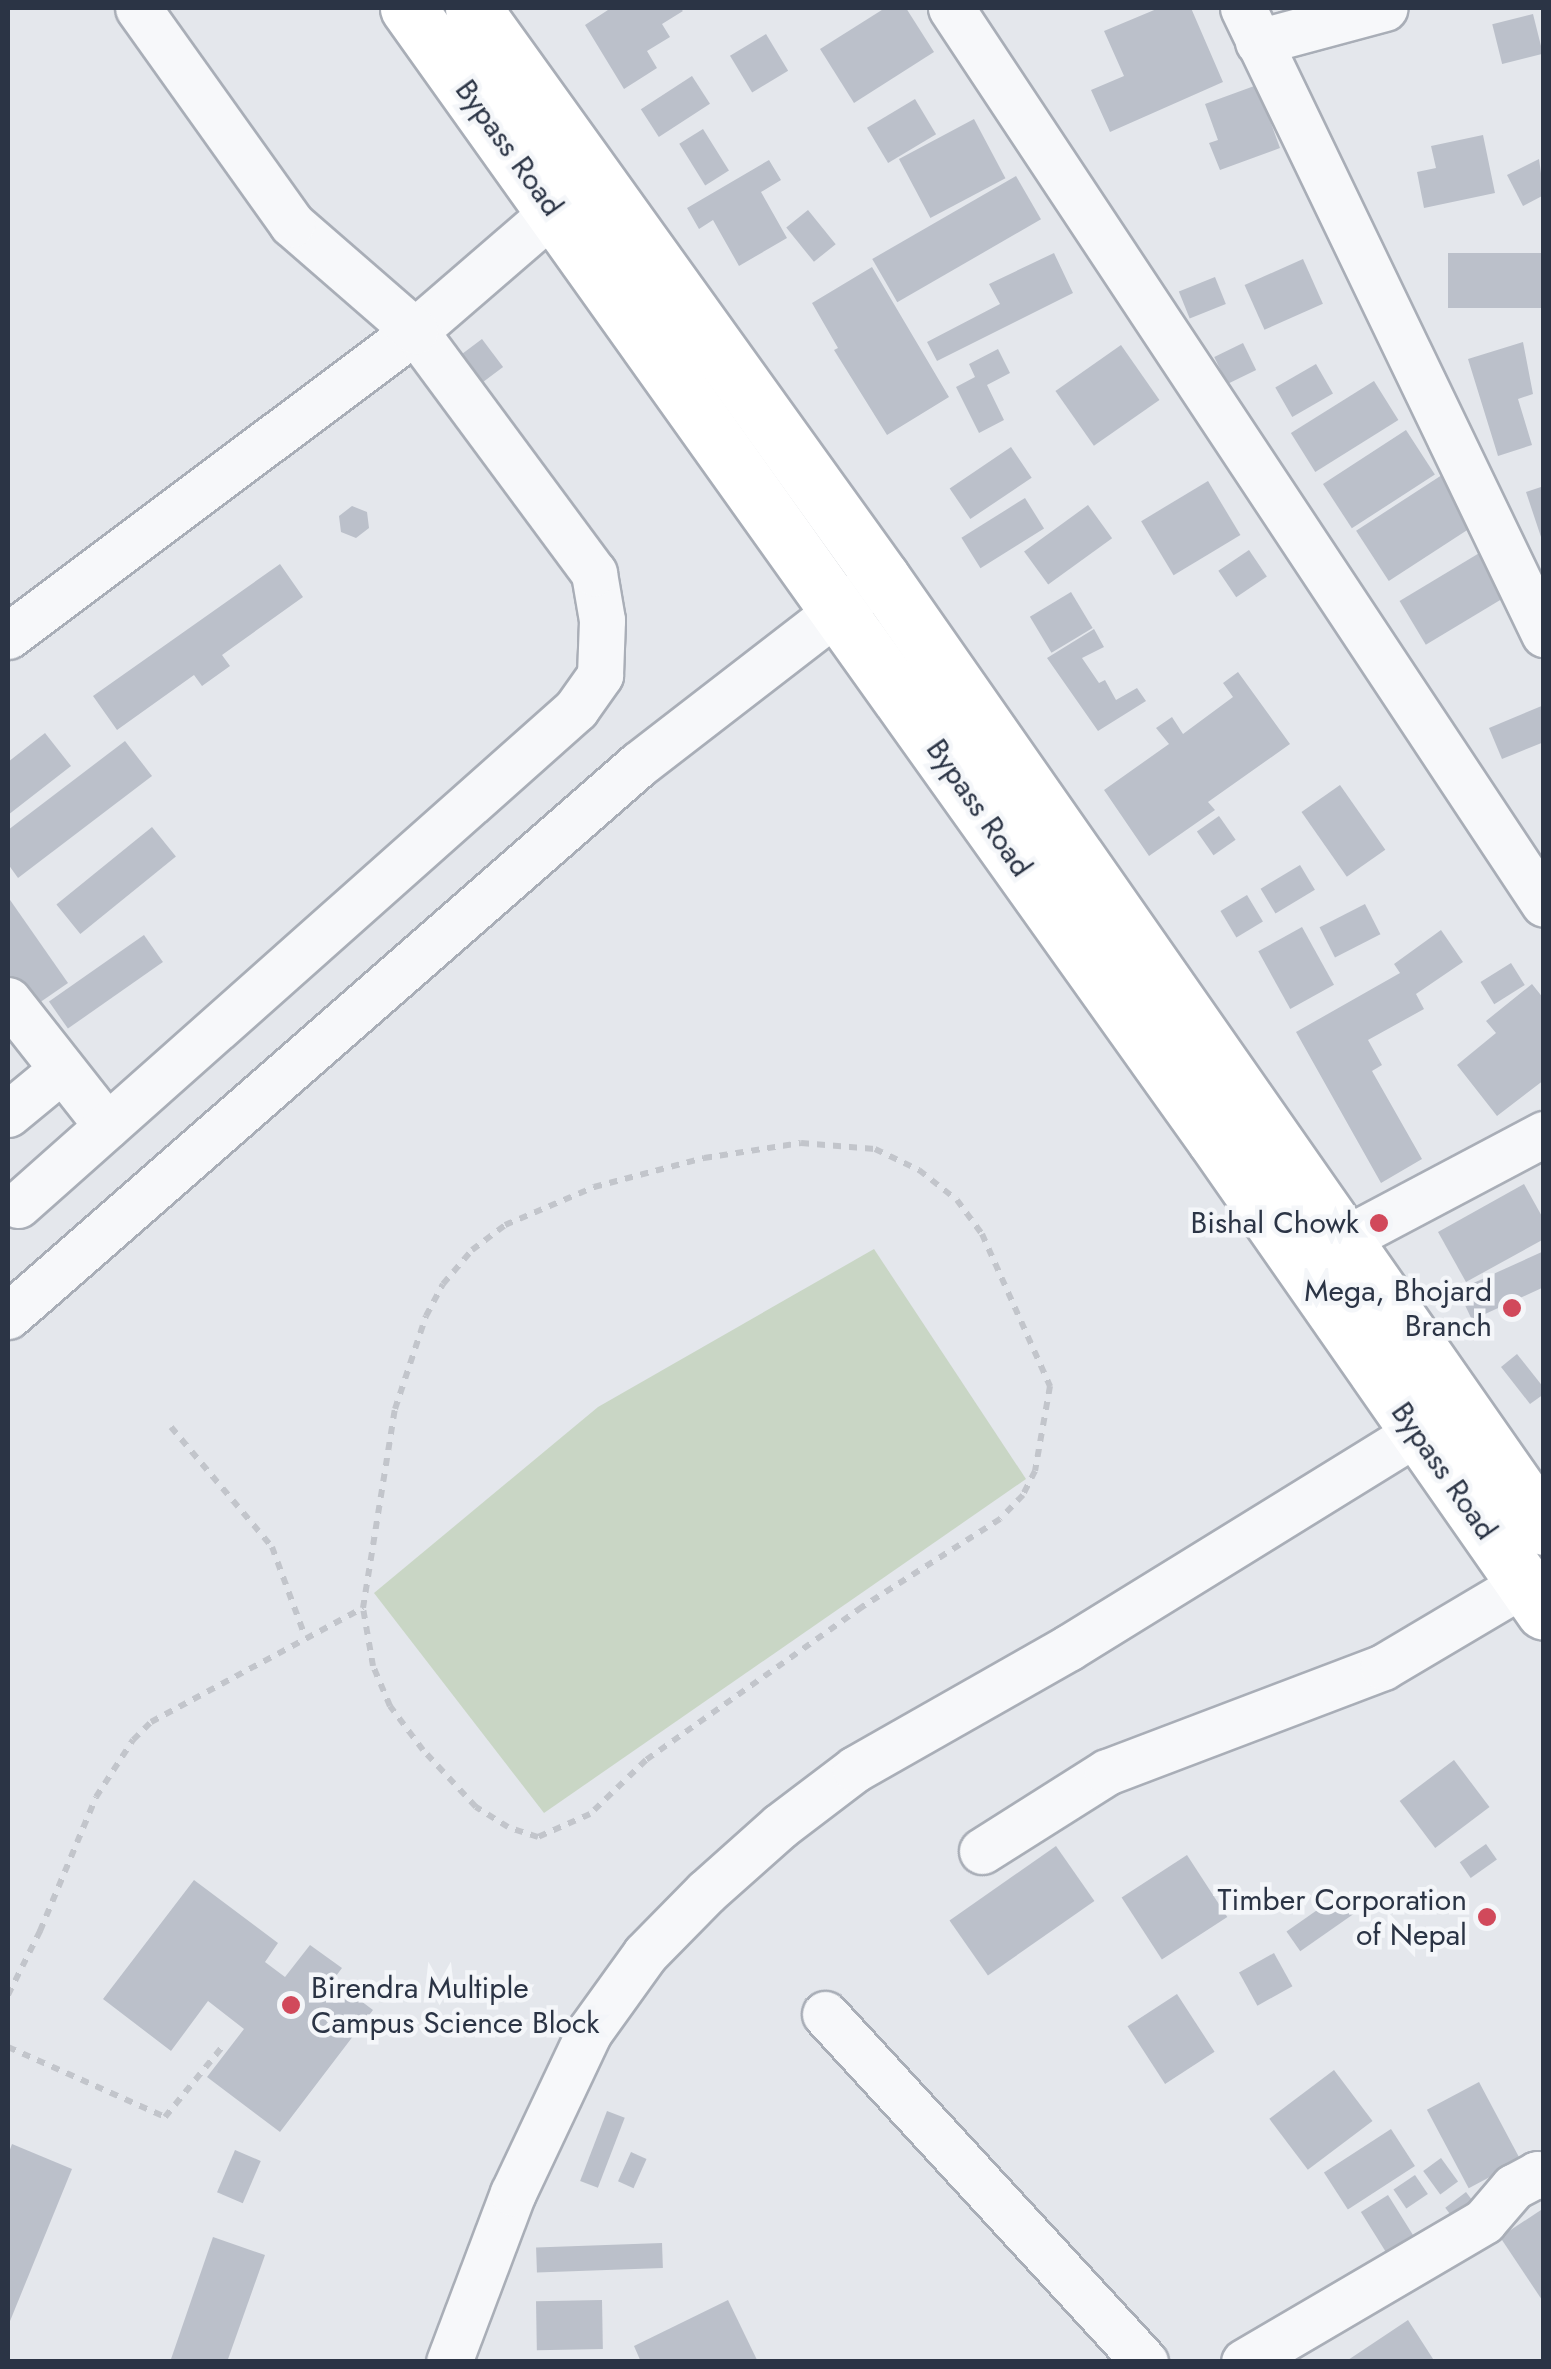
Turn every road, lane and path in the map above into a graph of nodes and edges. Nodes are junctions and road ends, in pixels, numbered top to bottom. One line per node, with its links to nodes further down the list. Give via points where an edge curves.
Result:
1 (138, 8): 8 (street, via 292,224)
2 (408, 8): 7 (highway, Bypass Road)
3 (473, 8): 9 (highway, Bypass Road)
4 (950, 8): 13 (street)
5 (1385, 8): 6 (street)
6 (1251, 25): 11 (street)
7 (554, 211): 8 (street); 10 (highway, Bypass Road)
8 (414, 331): 12 (street); 17 (street, via 594,573 602,620 600,675 576,709)
9 (882, 578): 10 (street); 20 (highway, Bypass Road)
10 (837, 609): 20 (highway, Bypass Road); 21 (street, via 639,764)
11 (1544, 634)
12 (8, 636)
13 (1544, 904)
14 (8, 1000): 15 (street)
15 (60, 1071): 16 (street); 17 (street)
16 (8, 1114)
17 (107, 1126): 19 (street)
18 (1544, 1134): 20 (street)
19 (18, 1204)
20 (1322, 1251): 22 (highway, Bypass Road)
21 (8, 1316)
22 (1439, 1419): 24 (highway, Bypass Road); 25 (highway, Bypass Road); 34 (street, via 1068,1648 855,1769 706,1892 645,1954 589,2032 513,2193)
23 (171, 1427): 27 (path, via 272,1547)
24 (1544, 1527)
25 (1533, 1598): 28 (street, via 1383,1667 1107,1772)
26 (363, 1608): 26 (path, via 395,1409 426,1316 442,1284 505,1225 594,1187 704,1158 800,1143 876,1149 919,1170 956,1200 982,1234 1050,1386 1035,1470 1023,1495 1000,1519 646,1760 572,1824 538,1837 476,1807 390,1706 372,1666); 27 (path)
27 (305, 1636): 29 (path, via 151,1722 133,1740 96,1797)
28 (982, 1851)
29 (8, 1995)
30 (825, 2014): 35 (street)
31 (8, 2047): 32 (path, via 165,2117)
32 (222, 2047)
33 (1544, 2176): 36 (street, via 1514,2187 1484,2221)
34 (449, 2362)
35 (1145, 2362)
36 (1244, 2362)

